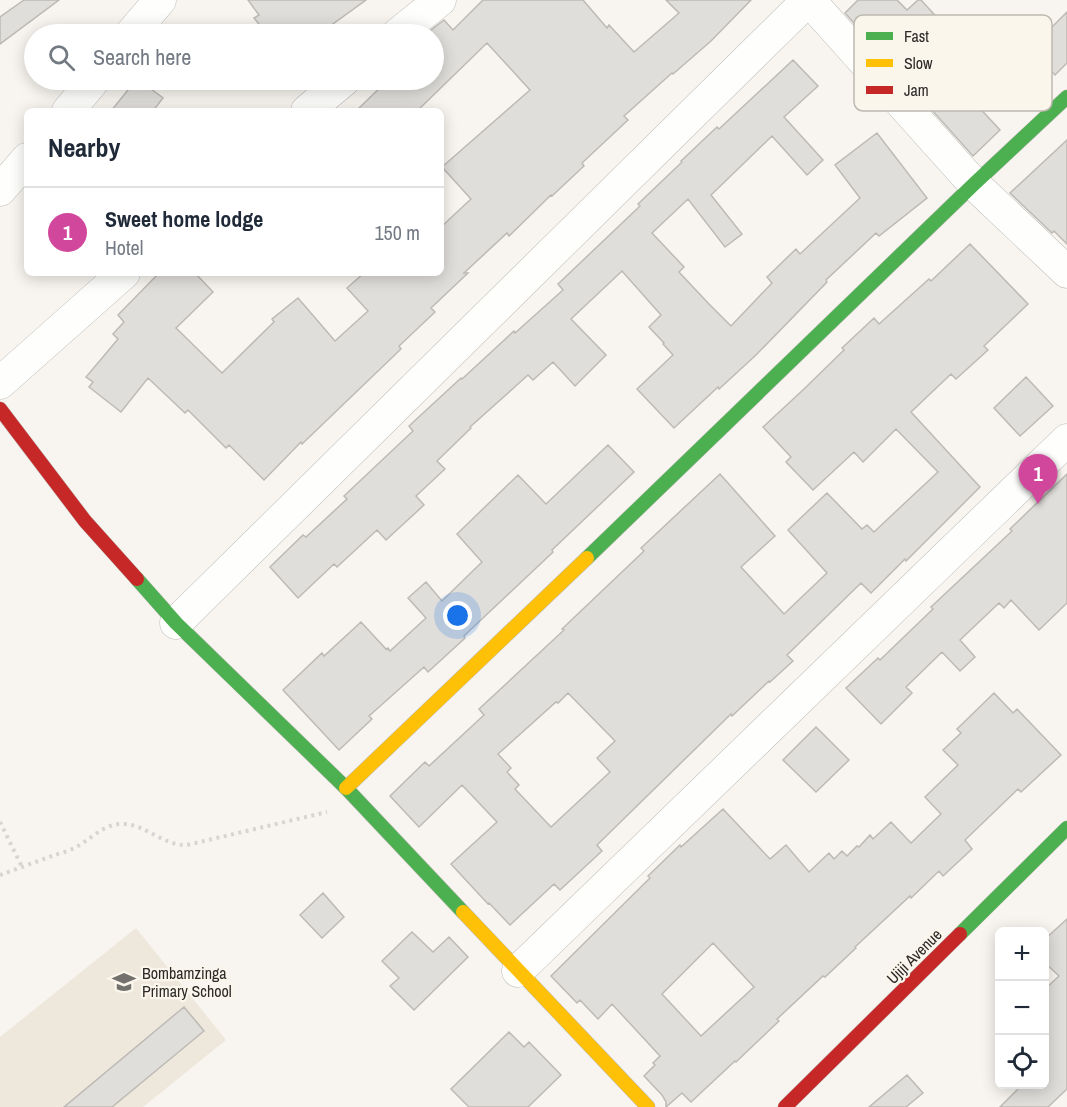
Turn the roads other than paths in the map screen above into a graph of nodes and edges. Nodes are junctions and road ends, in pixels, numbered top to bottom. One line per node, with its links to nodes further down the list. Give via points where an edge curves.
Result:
1 (160, 0): 4 (street)
2 (440, 0): 5 (street)
3 (808, 0): 6 (street); 21 (street)
4 (140, 24)
5 (410, 24)
6 (854, 51)
7 (86, 90): 10 (street)
8 (332, 90): 11 (street)
9 (1067, 97): 14 (main road)
10 (71, 108)
11 (310, 108)
12 (908, 111): 14 (street)
13 (24, 162): 15 (street)
14 (974, 184): 16 (street); 22 (main road)
15 (0, 190)
16 (1067, 273)
17 (121, 276): 18 (street)
18 (0, 383)
19 (0, 409): 21 (main road, via 86,521)
20 (1067, 440): 24 (street)
21 (176, 623): 22 (main road)
22 (346, 788): 24 (main road)
23 (1067, 828): 26 (main road, Ujiji Avenue)
24 (518, 970): 25 (main road)
25 (648, 1107)
26 (785, 1107)

